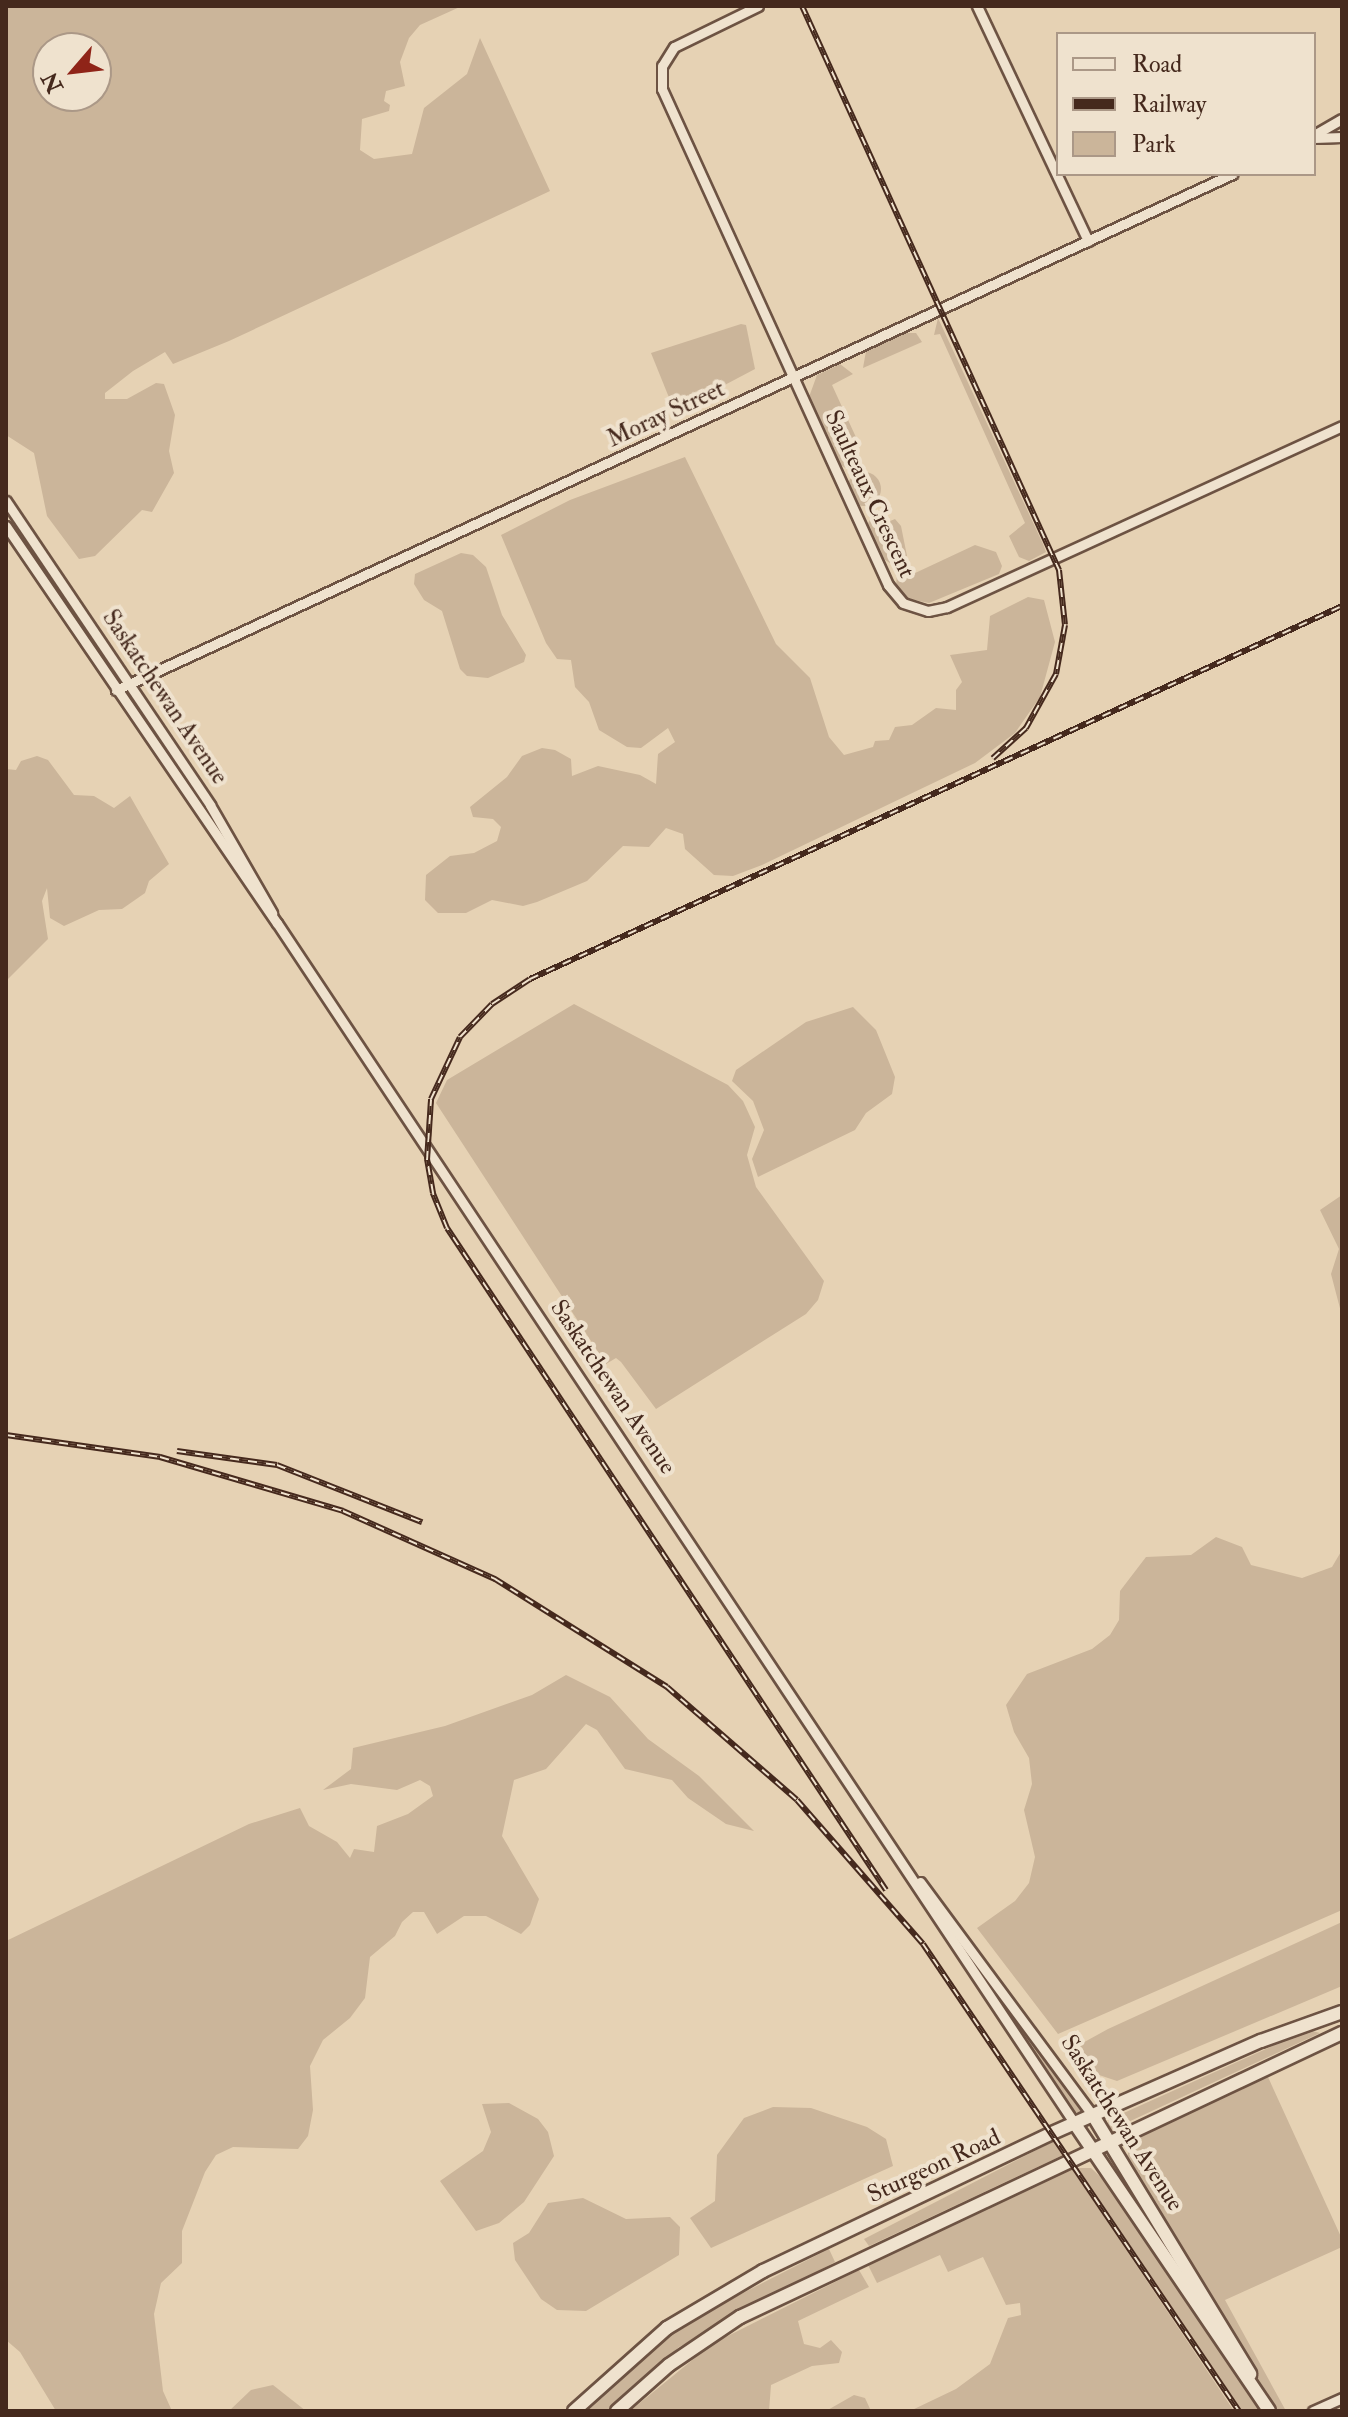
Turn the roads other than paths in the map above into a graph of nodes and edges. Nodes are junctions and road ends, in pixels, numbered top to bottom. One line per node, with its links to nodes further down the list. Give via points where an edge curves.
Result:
1 (758, 6): 11 (street, Saulteaux Crescent, via 680,43 668,55 661,77 666,99)
2 (977, 6): 7 (street)
3 (1340, 122): 4 (street)
4 (1316, 135)
5 (1316, 136): 6 (street)
6 (1342, 137)
7 (1056, 173)
8 (1057, 176): 10 (street)
9 (1228, 176): 10 (street, Moray Street)
10 (1088, 241): 11 (street, Moray Street)
11 (794, 377): 12 (street, Saulteaux Crescent, via 888,585 903,603 928,611); 15 (street, Moray Street)
12 (1342, 426)
13 (6, 501): 15 (street, Saskatchewan Avenue)
14 (6, 526): 16 (street, Saskatchewan Avenue)
15 (129, 682): 16 (street, Moray Street); 17 (street, Saskatchewan Avenue, via 210,805)
16 (116, 690): 17 (street, Saskatchewan Avenue)
17 (277, 923): 18 (street, Saskatchewan Avenue)
18 (913, 1875): 21 (street, Saskatchewan Avenue); 22 (street, Saskatchewan Avenue)
19 (1342, 2012): 21 (main road, Sturgeon Road, via 1261,2041)
20 (1342, 2033): 23 (main road)
21 (1094, 2117): 22 (main road, Sturgeon Road); 23 (main road, Saskatchewan Avenue)
22 (1075, 2124): 24 (main road, Saskatchewan Avenue); 26 (main road, Sturgeon Road, via 716,2297 640,2349)
23 (1107, 2140): 24 (main road); 28 (main road, Saskatchewan Avenue)
24 (1092, 2149): 27 (main road, via 740,2317 669,2365); 28 (main road, Saskatchewan Avenue)
25 (1342, 2398): 29 (street)
26 (574, 2411)
27 (617, 2411)
28 (1270, 2411)
29 (1313, 2411)

